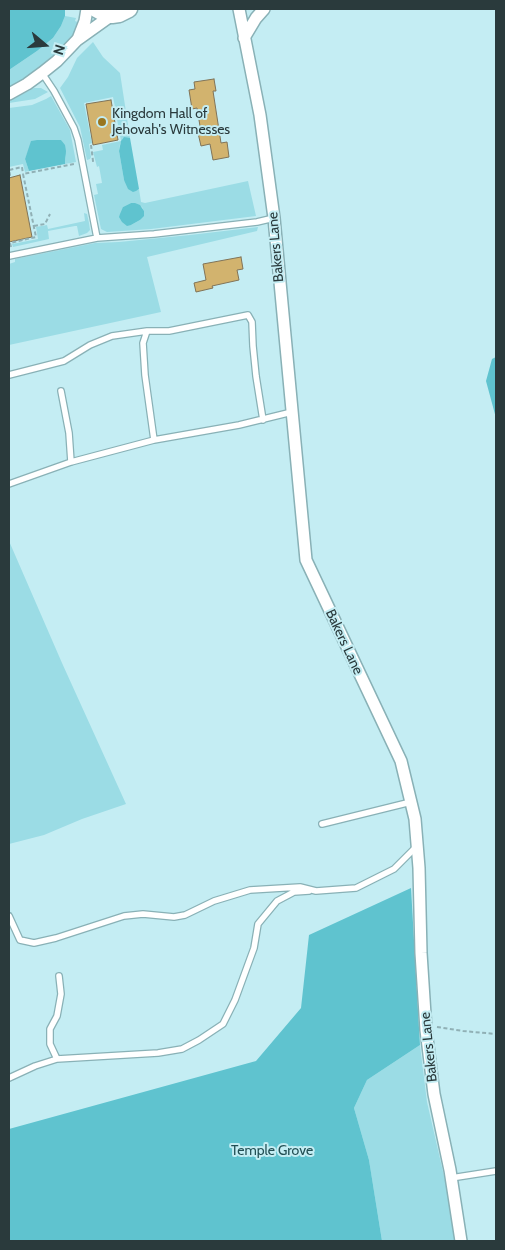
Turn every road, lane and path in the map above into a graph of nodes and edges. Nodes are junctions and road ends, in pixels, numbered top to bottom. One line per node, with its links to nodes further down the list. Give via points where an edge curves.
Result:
1 (87, 9): 8 (street)
2 (96, 9): 6 (main road)
3 (128, 9): 6 (main road)
4 (239, 9): 7 (street, Bakers Lane)
5 (264, 9): 7 (street)
6 (112, 15): 8 (street)
7 (244, 38): 17 (street, Bakers Lane, via 260,115)
8 (78, 40): 9 (street)
9 (42, 73): 10 (street); 19 (lane, via 54,90 78,140)
10 (9, 94)
11 (90, 145): 12 (path, via 94,161)
12 (87, 162)
13 (77, 163): 14 (path)
14 (23, 174): 15 (path, via 22,167 9,170); 18 (path)
15 (9, 175)
16 (50, 214): 18 (path, via 45,224)
17 (274, 218): 19 (lane); 25 (street, Bakers Lane)
18 (34, 226): 20 (path, via 36,237)
19 (97, 238): 21 (lane)
20 (9, 243): 21 (path)
21 (10, 252)
22 (146, 331): 23 (lane, via 112,336 64,361); 26 (lane, via 169,331 248,315 252,322); 27 (lane, via 142,343)
23 (9, 375)
24 (61, 391): 28 (lane)
25 (292, 412): 26 (lane); 30 (street, Bakers Lane, via 306,560 402,761)
26 (262, 420): 27 (lane)
27 (154, 440): 28 (lane)
28 (71, 462): 29 (lane)
29 (9, 484)
30 (411, 802): 31 (lane); 32 (street, Bakers Lane)
31 (322, 824)
32 (418, 845): 33 (lane, via 394,869 356,888); 36 (street, Bakers Lane, via 420,953)
33 (316, 891): 34 (lane, via 300,887 250,890 214,901 185,916 124,916 34,943 20,940); 38 (lane, via 294,892 277,902 258,924 254,948 236,1000 223,1024 199,1040 182,1049 166,1052)
34 (9, 916)
35 (59, 976): 38 (lane, via 61,994 57,1016 50,1029 50,1044)
36 (426, 1030): 37 (path, via 438,1027); 41 (street, Bakers Lane, via 434,1094)
37 (496, 1034)
38 (57, 1059): 39 (lane)
39 (9, 1078)
40 (496, 1171): 41 (lane)
41 (452, 1178): 42 (street, Bakers Lane)
42 (461, 1241)

